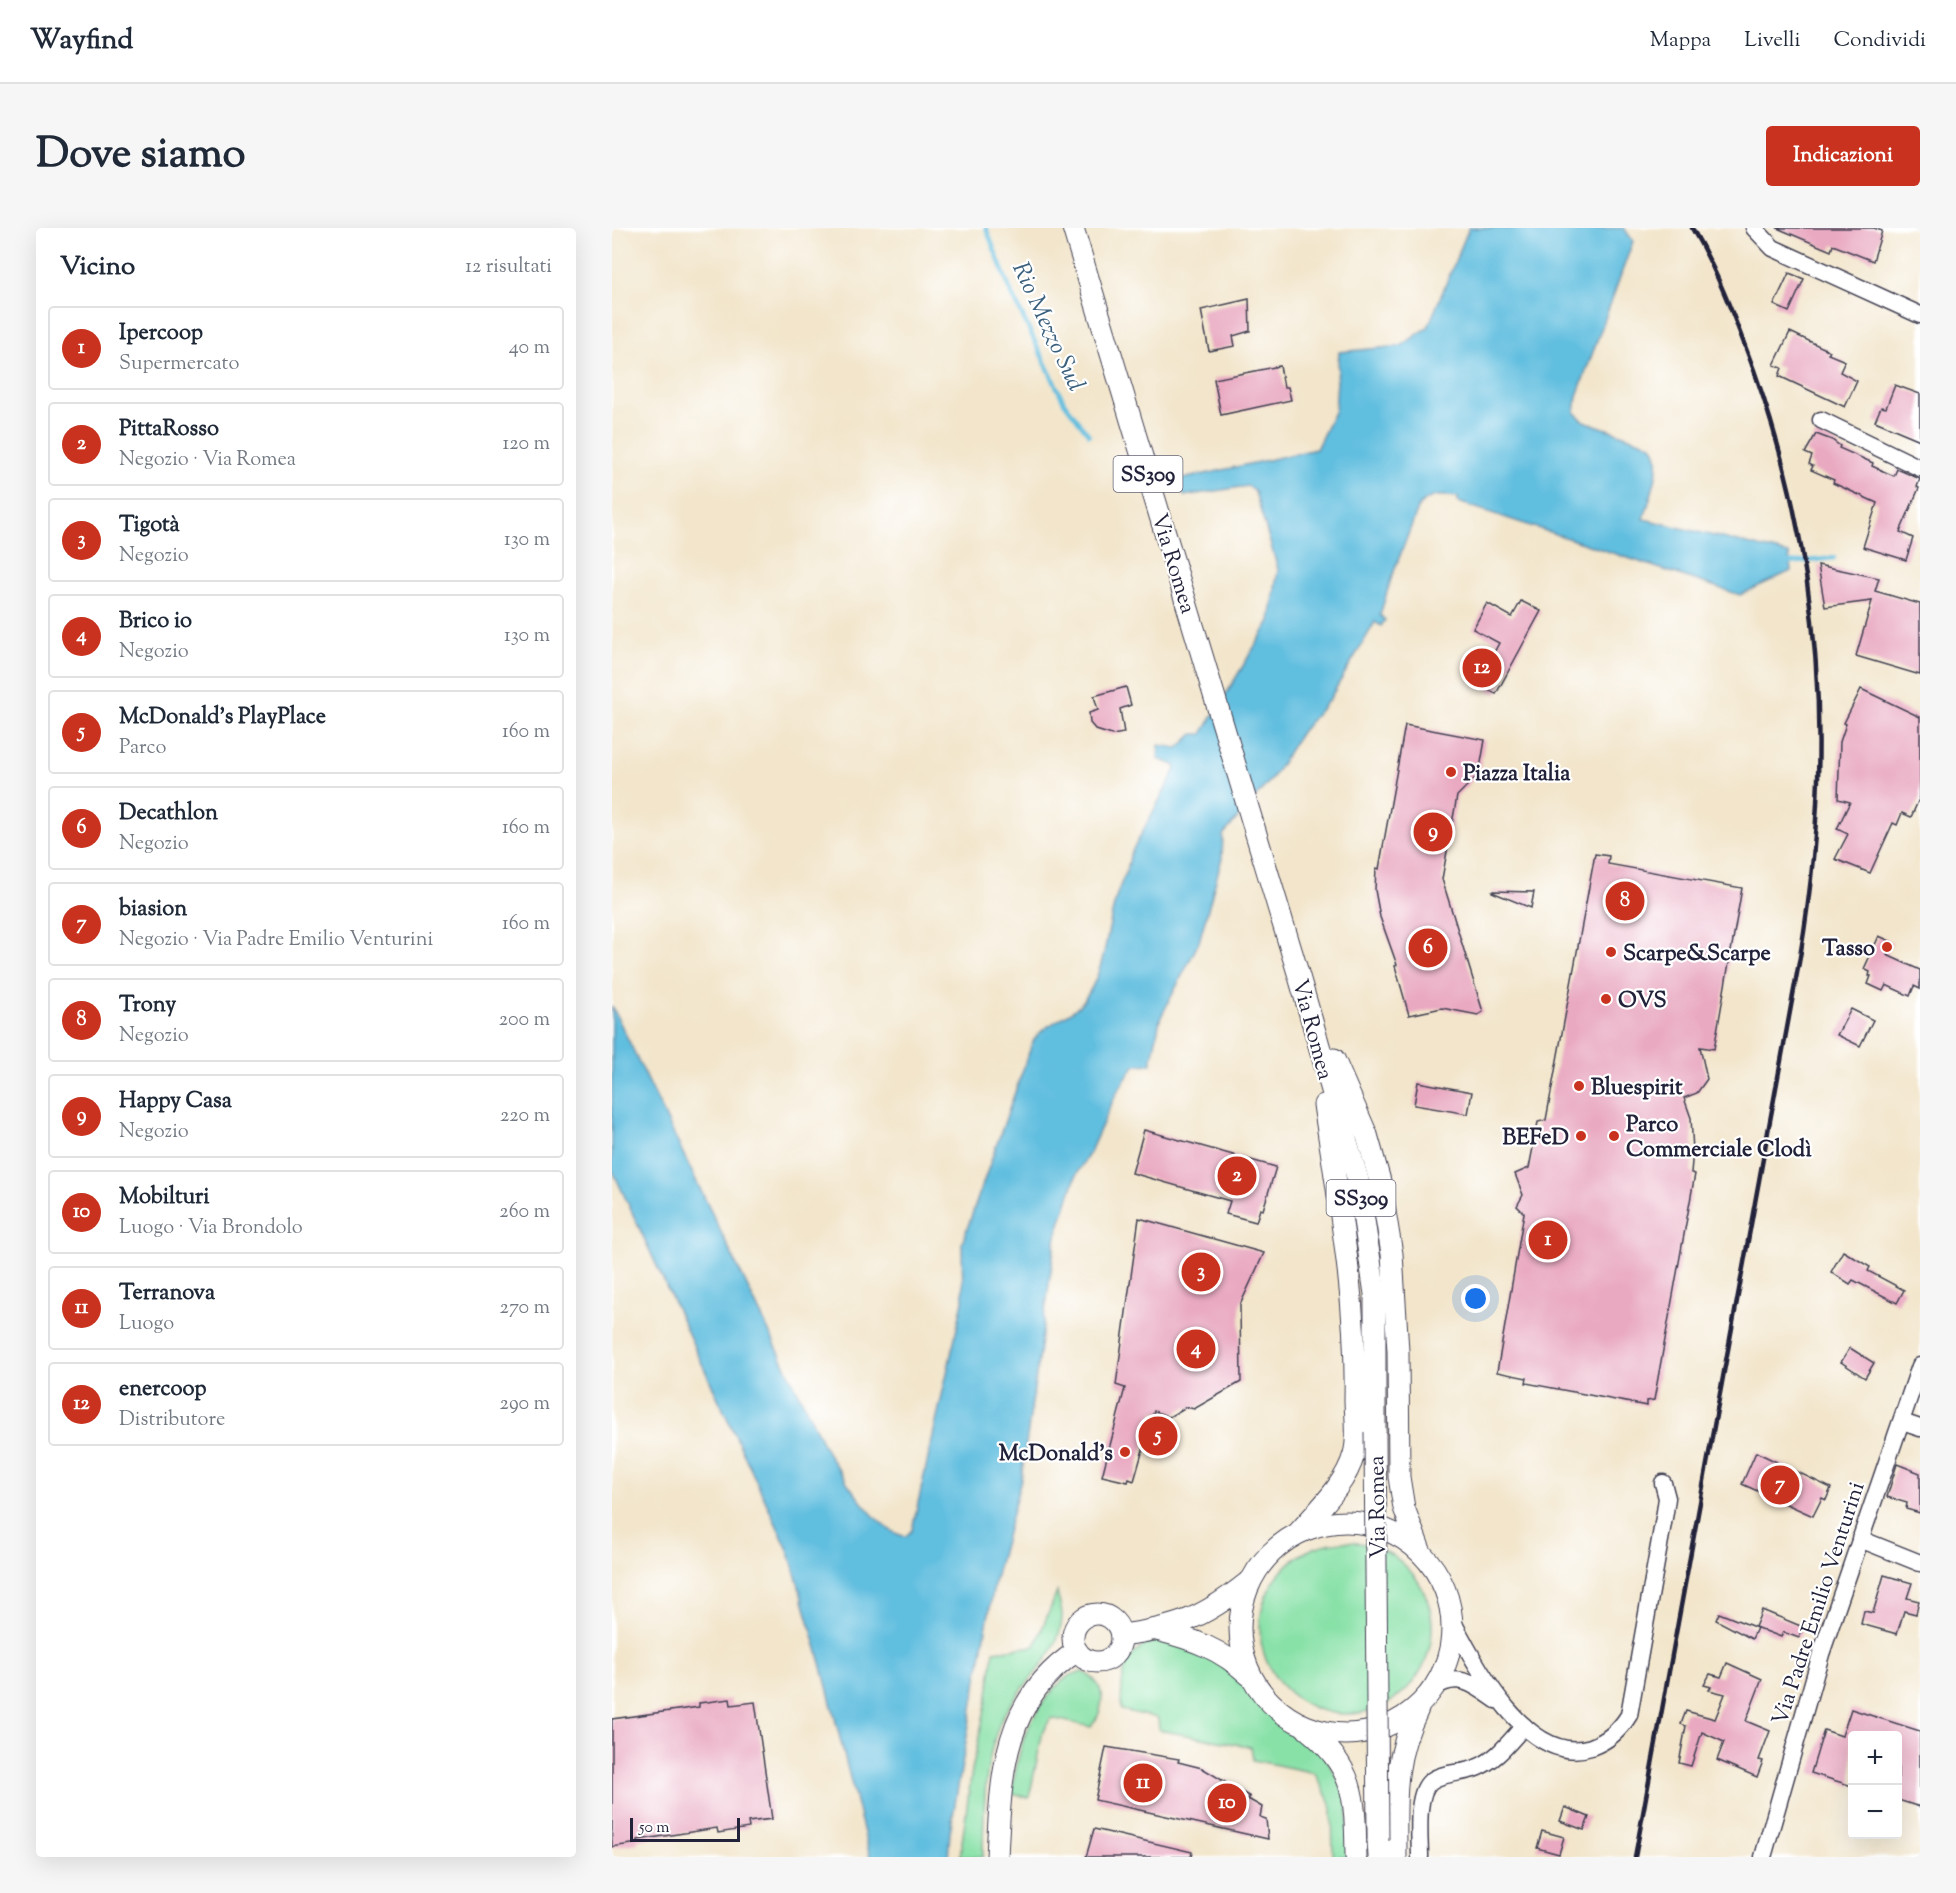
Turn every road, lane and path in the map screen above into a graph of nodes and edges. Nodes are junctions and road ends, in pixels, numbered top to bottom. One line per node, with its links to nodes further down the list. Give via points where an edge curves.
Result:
1 (1073, 228): 6 (main road, Via Romea / SS309)
2 (1754, 228): 3 (street, via 1773,248)
3 (1920, 315)
4 (1821, 420): 5 (street)
5 (1920, 468)
6 (1298, 973): 11 (main road, via 1300,1024 1324,1106 1347,1248 1356,1360 1354,1454 1335,1489); 13 (main road, via 1366,1135 1380,1181 1392,1254 1399,1478 1404,1508); 26 (main road, Via Romea / SS309, bridge, via 1358,1180 1375,1294)
7 (1920, 1366): 8 (street, Via Padre Emilio Venturini)
8 (1902, 1422): 9 (street); 12 (street, Via Padre Emilio Venturini)
9 (1920, 1428)
10 (1663, 1483): 25 (street, via 1665,1512 1629,1715 1622,1726 1598,1744 1573,1749 1553,1746)
11 (1299, 1532): 13 (main road, via 1331,1523 1364,1523 1395,1534); 15 (main road, via 1275,1548)
12 (1860, 1539): 14 (street); 31 (street, Via Padre Emilio Venturini, via 1790,1755)
13 (1421, 1553): 16 (main road, via 1437,1573)
14 (1920, 1563)
15 (1247, 1583): 17 (main road, via 1196,1619); 20 (main road, via 1242,1599 1241,1652)
16 (1452, 1620): 21 (main road, via 1449,1656); 23 (street)
17 (1156, 1630): 18 (main road); 20 (main road, via 1217,1650)
18 (1120, 1635): 19 (main road, via 1119,1647 1105,1661 1086,1660); 19 (main road, via 1115,1623 1104,1616 1085,1617 1074,1632)
19 (1077, 1651): 27 (main road, via 1043,1678 1012,1735 1002,1773)
20 (1252, 1678): 24 (main road, via 1271,1701)
21 (1434, 1688): 22 (main road); 23 (street, via 1457,1678 1469,1681)
22 (1420, 1705): 24 (main road, via 1371,1732 1343,1735 1315,1731); 29 (main road, via 1404,1737 1397,1774)
23 (1504, 1705): 25 (street)
24 (1292, 1717): 28 (main road, via 1335,1755 1349,1779 1354,1796)
25 (1524, 1726): 30 (street, via 1496,1757 1476,1768 1431,1781 1420,1805)
26 (1378, 1849)
27 (997, 1857)
28 (1356, 1857)
29 (1396, 1857)
30 (1420, 1857)
31 (1763, 1857)

